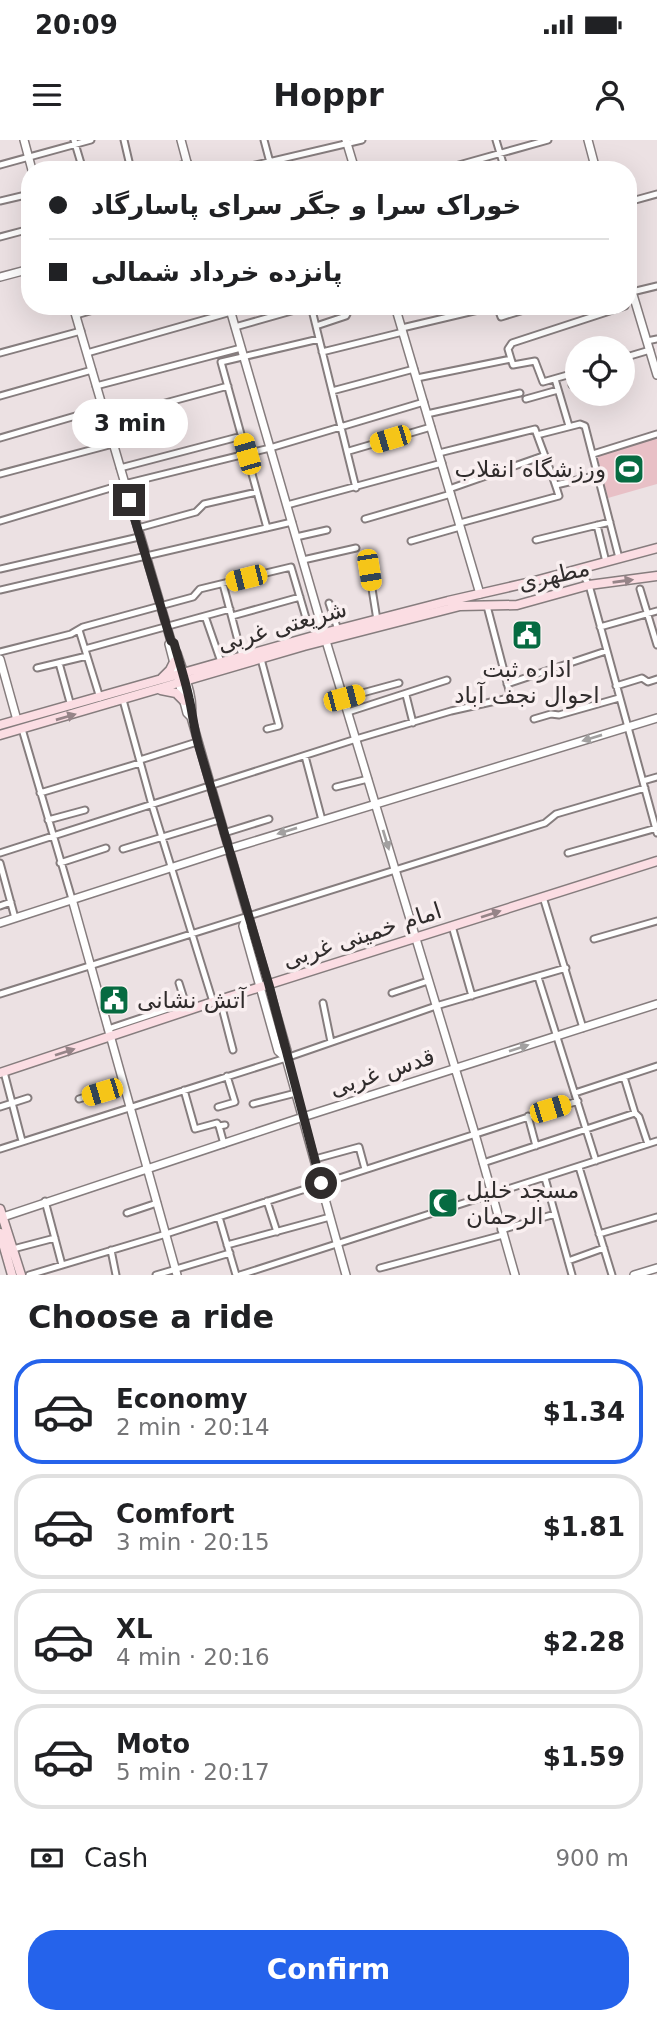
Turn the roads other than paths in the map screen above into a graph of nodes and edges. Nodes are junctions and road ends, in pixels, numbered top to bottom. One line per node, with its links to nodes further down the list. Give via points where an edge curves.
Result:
1 (24, 140): 13 (street)
2 (91, 140): 10 (street)
3 (124, 140): 16 (street)
4 (181, 140): 17 (street)
5 (264, 140): 18 (street)
6 (362, 140): 11 (street)
7 (496, 140): 12 (street)
8 (548, 140): 12 (street)
9 (588, 140): 22 (street)
10 (75, 142): 13 (street); 15 (street)
11 (346, 142): 18 (street); 19 (street)
12 (500, 153): 20 (street); 21 (street)
13 (29, 157): 14 (street); 23 (street)
14 (30, 161)
15 (80, 161)
16 (129, 161)
17 (186, 161)
18 (270, 161)
19 (352, 161)
20 (473, 161)
21 (502, 161)
22 (594, 161)
23 (0, 165)
24 (657, 194): 26 (street)
25 (21, 196): 27 (street)
26 (637, 200)
27 (0, 201)
28 (21, 231): 29 (street)
29 (0, 237)
30 (21, 271): 31 (street)
31 (0, 277)
32 (657, 286): 33 (street)
33 (637, 291)
34 (76, 315): 47 (street)
35 (210, 315): 55 (street)
36 (232, 315): 45 (street)
37 (278, 315): 45 (street)
38 (313, 315): 44 (street)
39 (346, 315): 44 (street)
40 (398, 315): 46 (street)
41 (461, 315): 46 (street)
42 (600, 315): 58 (street, via 512,344 508,349)
43 (635, 315): 50 (street)
44 (316, 326): 48 (street)
45 (235, 327): 51 (street)
46 (402, 330): 53 (street); 60 (street)
47 (81, 331): 54 (street); 55 (street)
48 (319, 339): 53 (street); 57 (street)
49 (657, 339): 50 (street)
50 (647, 341): 52 (street)
51 (241, 348): 57 (street); 64 (street)
52 (650, 350): 56 (street); 61 (street)
53 (322, 352): 67 (street)
54 (0, 353)
55 (87, 353): 59 (street)
56 (635, 354)
57 (244, 356): 65 (street, via 222,362); 83 (street)
58 (511, 359): 60 (street); 63 (street, via 513,365 535,361 543,382)
59 (92, 370): 64 (street); 69 (street)
60 (415, 374): 67 (street); 71 (street)
61 (657, 375)
62 (565, 376): 63 (street)
63 (555, 379): 66 (street)
64 (96, 386): 72 (street)
65 (228, 386): 74 (street); 80 (street)
66 (558, 390): 70 (street); 76 (street)
67 (332, 391): 75 (street)
68 (520, 393): 73 (street)
69 (0, 396)
70 (526, 400)
71 (424, 401): 73 (street); 75 (street)
72 (103, 408): 74 (street); 81 (street)
73 (427, 414): 77 (street)
74 (106, 419): 82 (street)
75 (342, 426): 83 (street); 84 (street)
76 (569, 426): 79 (street); 87 (street, via 585,426)
77 (431, 427): 84 (street); 85 (street)
78 (657, 434): 87 (street)
79 (537, 435): 85 (street, via 535,429); 88 (street)
80 (242, 436): 86 (street); 90 (street)
81 (0, 438)
82 (113, 444): 90 (street); 91 (street)
83 (271, 448): 86 (street); 98 (street)
84 (349, 451): 95 (street)
85 (439, 453): 89 (street)
86 (247, 454): 93 (street); 97 (street)
87 (593, 454): 92 (street)
88 (543, 456): 94 (street); 96 (street)
89 (442, 463): 95 (street); 96 (street)
90 (120, 468): 93 (street)
91 (0, 474)
92 (598, 475): 94 (street); 102 (street)
93 (124, 484): 100 (street); 107 (street)
94 (556, 485): 103 (street, via 559,496)
95 (356, 488): 98 (street)
96 (450, 491): 99 (street); 103 (street)
97 (257, 492): 105 (street); 107 (street, via 204,504 197,512)
98 (287, 505): 101 (street)
99 (365, 519)
100 (0, 521)
101 (292, 522): 105 (street); 108 (street)
102 (610, 522): 104 (street); 114 (street)
103 (460, 525): 110 (street); 126 (street)
104 (597, 525): 109 (street); 116 (street)
105 (267, 528): 113 (street)
106 (327, 530): 108 (street)
107 (138, 533): 113 (street); 118 (street)
108 (296, 537): 115 (street)
109 (536, 540)
110 (411, 541)
111 (356, 548): 115 (street)
112 (657, 548): 114 (main road, شریعتی غربی)
113 (146, 555): 125 (street); 129 (street)
114 (619, 558): 116 (main road, شریعتی غربی)
115 (303, 560): 143 (street)
116 (606, 562): 117 (main road, شریعتی غربی)
117 (589, 566): 120 (main road, شریعتی غربی); 123 (street)
118 (0, 569)
119 (369, 570): 138 (street)
120 (574, 570): 123 (street); 126 (main road, شریعتی غربی)
121 (657, 576): 123 (main road, مطهری, one-way to 121)
122 (223, 584): 127 (street, via 291,567); 129 (street); 132 (street)
123 (588, 584): 131 (main road, مطهری, via 517,605); 140 (street)
124 (640, 589): 134 (street)
125 (0, 590)
126 (480, 594): 138 (main road, شریعتی غربی)
127 (300, 597): 136 (street); 137 (street)
128 (329, 603): 142 (street)
129 (161, 606): 139 (street); 141 (street)
130 (460, 606): 131 (main road, مطهری); 143 (main road, شریعتی غربی)
131 (487, 606): 160 (street)
132 (230, 609): 135 (street); 136 (street)
133 (657, 611): 134 (street)
134 (648, 614): 140 (street); 145 (street)
135 (205, 616): 139 (street); 154 (street)
136 (232, 616): 149 (street)
137 (306, 618)
138 (377, 620): 142 (main road, شریعتی غربی)
139 (167, 626): 144 (street); 148 (street)
140 (600, 627): 146 (street)
141 (79, 630): 147 (street); 148 (street)
142 (338, 630): 143 (main road, شریعتی غربی)
143 (325, 637): 149 (main road, شریعتی غربی); 150 (main road, شریعتی غربی); 165 (street)
144 (171, 641): 152 (street); 156 (street)
145 (657, 645)
146 (606, 651): 160 (street); 162 (street)
147 (0, 652)
148 (86, 653): 153 (street); 164 (street)
149 (242, 656): 154 (main road, شریعتی غربی)
150 (261, 659): 156 (main road, شریعتی غربی); 179 (street, via 279,726)
151 (0, 660): 174 (street)
152 (174, 662): 156 (street); 161 (main road)
153 (59, 663): 155 (street); 169 (street)
154 (221, 663): 156 (main road, شریعتی غربی)
155 (37, 668)
156 (182, 678): 161 (main road, شریعتی غربی); 168 (street); 171 (street)
157 (657, 679): 162 (street, via 648,682 642,678)
158 (447, 680): 163 (street)
159 (399, 683): 165 (street)
160 (508, 684): 175 (street, via 509,698)
161 (157, 686): 164 (main road, شریعتی غربی); 167 (main road, شریعتی غربی); 168 (main road)
162 (616, 687): 166 (street)
163 (406, 695): 170 (street); 175 (street)
164 (100, 698): 169 (main road, شریعتی غربی)
165 (344, 698): 170 (street)
166 (619, 698): 173 (street); 177 (street)
167 (123, 700): 178 (main road, شریعتی غربی, one-way to 167); 184 (street)
168 (184, 701): 171 (street)
169 (71, 706): 174 (main road, شریعتی غربی)
170 (348, 712): 181 (street)
171 (191, 717): 182 (street)
172 (657, 718): 177 (street)
173 (534, 719)
174 (17, 720): 176 (main road, شریعتی غربی)
175 (413, 723): 181 (street)
176 (0, 724)
177 (627, 727): 187 (street); 191 (street, one-way to 191)
178 (22, 729): 180 (main road, شریعتی غربی); 190 (street)
179 (268, 729)
180 (0, 735)
181 (356, 739): 183 (street); 186 (street)
182 (197, 742): 184 (street); 188 (street)
183 (305, 756): 188 (street); 197 (street)
184 (140, 762): 190 (street); 192 (street)
185 (657, 777): 187 (street)
186 (368, 779): 189 (street); 191 (street)
187 (644, 784): 198 (street); 211 (street, via 556,814 545,823)
188 (209, 786): 192 (street); 196 (street)
189 (336, 787)
190 (40, 793): 195 (street)
191 (375, 804): 197 (street); 211 (street, one-way to 211)
192 (152, 805): 200 (street); 201 (street)
193 (85, 810): 195 (street)
194 (269, 819): 199 (street)
195 (48, 820): 200 (street)
196 (219, 820): 199 (street); 201 (street)
197 (322, 820): 204 (street, one-way to 204)
198 (656, 830): 206 (street)
199 (223, 833): 204 (street)
200 (53, 836): 205 (street); 209 (street)
201 (163, 837): 203 (street); 210 (street)
202 (106, 848): 209 (street)
203 (123, 849)
204 (229, 849): 210 (street); 216 (street)
205 (0, 853)
206 (568, 853)
207 (657, 861): 212 (main road, امام خمینی غربی)
208 (0, 863): 214 (street)
209 (60, 863): 213 (street)
210 (172, 867): 213 (street); 221 (street)
211 (394, 869): 216 (street); 222 (street)
212 (543, 897): 220 (main road, امام خمینی غربی, one-way to 212); 225 (street)
213 (72, 899): 217 (street); 224 (street)
214 (11, 902): 215 (street); 217 (street)
215 (0, 906)
216 (247, 917): 221 (street); 229 (street, via 243,926)
217 (15, 918): 219 (street)
218 (657, 921): 223 (street)
219 (0, 923)
220 (452, 926): 222 (main road, امام خمینی غربی); 232 (street)
221 (192, 934): 224 (street); 233 (street)
222 (415, 938): 227 (street); 229 (main road, امام خمینی غربی)
223 (594, 939)
224 (90, 964): 231 (street); 239 (street)
225 (566, 968): 226 (street); 238 (street)
226 (538, 976): 232 (street); 240 (street)
227 (428, 981): 230 (street); 236 (street)
228 (178, 984): 237 (street)
229 (265, 986): 233 (main road, امام خمینی غربی); 243 (street, via 278,1051)
230 (391, 992)
231 (0, 994)
232 (472, 996): 236 (street)
233 (216, 1001): 237 (main road, امام خمینی غربی); 242 (street)
234 (323, 1003): 241 (street)
235 (657, 1004): 238 (street, قدس غربی)
236 (436, 1006): 241 (street); 245 (street)
237 (187, 1007): 239 (main road, امام خمینی غربی)
238 (583, 1028): 240 (street, قدس غربی)
239 (109, 1033): 246 (main road, امام خمینی غربی, one-way to 239); 249 (street)
240 (558, 1036): 245 (street, قدس غربی, one-way to 240); 252 (street)
241 (331, 1042): 243 (street)
242 (233, 1050)
243 (286, 1058): 247 (street); 251 (street)
244 (657, 1066): 248 (street)
245 (454, 1069): 263 (street, قدس غربی); 265 (street)
246 (2, 1073): 256 (street)
247 (227, 1076): 250 (street); 260 (street, via 235,1102)
248 (624, 1077): 252 (street); 261 (street)
249 (124, 1085): 254 (street); 259 (street)
250 (184, 1090): 259 (street); 268 (street, via 195,1129 217,1123 222,1126)
251 (296, 1093): 257 (street); 263 (street)
252 (575, 1093): 255 (street)
253 (28, 1098): 256 (street)
254 (79, 1099)
255 (578, 1101): 262 (street); 264 (street)
256 (12, 1104): 258 (street); 266 (street)
257 (253, 1104)
258 (0, 1107)
259 (130, 1107): 266 (street); 276 (street)
260 (218, 1107)
261 (635, 1114): 264 (street); 269 (street)
262 (528, 1115): 265 (street); 270 (street)
263 (303, 1117): 268 (street, قدس غربی); 272 (street)
264 (586, 1129): 270 (street); 273 (street)
265 (475, 1134): 274 (street); 277 (street)
266 (22, 1141): 271 (street)
267 (657, 1141): 269 (street)
268 (224, 1144): 276 (street, قدس غربی)
269 (648, 1144): 273 (street)
270 (536, 1146): 274 (street)
271 (0, 1149)
272 (315, 1159): 277 (street, via 359,1147); 279 (street)
273 (596, 1161): 275 (street)
274 (483, 1163): 280 (street)
275 (579, 1167): 278 (street); 294 (street)
276 (148, 1169): 281 (street, قدس غربی); 283 (street)
277 (365, 1169): 279 (street)
278 (545, 1178): 280 (street); 285 (street)
279 (321, 1183): 282 (street); 288 (street)
280 (492, 1195): 291 (street); 296 (street)
281 (46, 1201): 286 (street, قدس غربی); 295 (street)
282 (267, 1201): 287 (street); 290 (street)
283 (157, 1202): 284 (street); 293 (street)
284 (127, 1213)
285 (555, 1214): 291 (street); 302 (street)
286 (1, 1215): 299 (main road)
287 (219, 1217): 293 (street); 297 (street)
288 (330, 1217): 290 (street); 296 (street)
289 (657, 1217): 294 (street)
290 (277, 1232): 297 (street)
291 (502, 1232): 304 (street); 314 (street)
292 (0, 1233): 307 (main road)
293 (166, 1234): 300 (street); 306 (street)
294 (599, 1234): 298 (street)
295 (55, 1238): 299 (street); 303 (street)
296 (337, 1244): 312 (street); 313 (street)
297 (227, 1245): 301 (street)
298 (604, 1248): 302 (street); 316 (street)
299 (13, 1249): 308 (main road)
300 (111, 1250): 303 (street); 310 (street)
301 (230, 1253): 306 (street); 312 (street)
302 (568, 1261): 315 (street)
303 (62, 1265): 309 (street)
304 (380, 1268)
305 (657, 1268): 317 (street)
306 (176, 1273): 311 (street)
307 (12, 1275)
308 (21, 1275)
309 (29, 1275)
310 (116, 1275)
311 (156, 1275)
312 (238, 1275)
313 (346, 1275)
314 (515, 1275)
315 (572, 1275)
316 (612, 1275)
317 (634, 1275)

